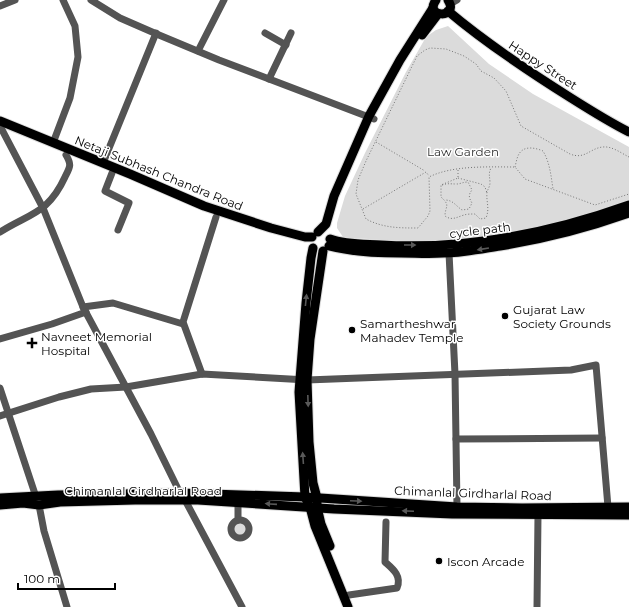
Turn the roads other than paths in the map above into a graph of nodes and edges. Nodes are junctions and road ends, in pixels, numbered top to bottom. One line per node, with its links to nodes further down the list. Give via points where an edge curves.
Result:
1 (15, 0): 7 (street)
2 (63, 0): 17 (street, via 76,26 78,57 70,98)
3 (91, 0): 8 (street, via 120,18)
4 (224, 0): 12 (street)
5 (451, 4): 6 (main road, via 444,14); 16 (main road, Happy Street, via 491,46)
6 (435, 5): 14 (main road, via 400,60)
7 (0, 6)
8 (156, 33): 12 (street); 19 (street)
9 (265, 33): 11 (street)
10 (291, 33): 11 (street)
11 (286, 45): 13 (street)
12 (198, 51): 13 (street)
13 (269, 79): 14 (street)
14 (372, 117): 27 (main road, via 334,196)
15 (0, 126): 17 (main road, Netaji Subhash Chandra Road); 18 (main road, Netaji Subhash Chandra Road); 22 (street)
16 (629, 132)
17 (53, 143): 19 (main road, Netaji Subhash Chandra Road)
18 (66, 155): 20 (main road, Netaji Subhash Chandra Road); 22 (street, via 70,168 61,186)
19 (103, 163): 27 (main road, Netaji Subhash Chandra Road, via 204,206)
20 (112, 173): 24 (main road, Netaji Subhash Chandra Road); 25 (street, via 106,191 129,203)
21 (629, 205): 27 (main road, Netaji Subhash Chandra Road, one-way to 21, via 442,246 522,236 597,217)
22 (44, 208): 26 (street); 29 (street)
23 (629, 213): 28 (main road, Netaji Subhash Chandra Road, one-way to 28, via 600,224 524,242)
24 (216, 217): 27 (main road, Netaji Subhash Chandra Road, via 270,234); 30 (street)
25 (118, 230)
26 (0, 232)
27 (320, 241): 28 (main road, Netaji Subhash Chandra Road, via 344,250); 34 (main road)
28 (449, 253): 33 (street)
29 (85, 309): 30 (street, via 113,303); 31 (street, via 52,324); 35 (street)
30 (183, 324): 32 (street)
31 (0, 339)
32 (202, 374): 34 (street); 35 (street)
33 (455, 374): 34 (street); 39 (street, via 571,370 596,365); 40 (street)
34 (304, 379): 42 (main road, one-way to 34, via 299,392); 44 (main road, one-way to 44, via 313,483)
35 (126, 386): 37 (street, via 91,389); 41 (street)
36 (0, 388): 37 (street)
37 (9, 412): 38 (street); 45 (street)
38 (0, 416)
39 (602, 438): 40 (street); 50 (street)
40 (456, 439): 49 (street)
41 (183, 496): 42 (main road, Chimanlal Girdharlal Road); 45 (main road, Chimanlal Girdharlal Road, via 58,495); 46 (main road, Chimanlal Girdharlal Road); 58 (street)
42 (305, 497): 44 (main road, Chimanlal Girdharlal Road); 48 (main road)
43 (0, 498): 45 (main road, Chimanlal Girdharlal Road)
44 (317, 498): 48 (main road); 49 (main road, Chimanlal Girdharlal Road, one-way to 49)
45 (37, 501): 47 (main road, Chimanlal Girdharlal Road); 57 (street)
46 (238, 502): 48 (main road, Chimanlal Girdharlal Road, one-way to 46); 54 (street)
47 (0, 505)
48 (314, 507): 53 (main road, Chimanlal Girdharlal Road, one-way to 48, via 452,514); 56 (main road); 59 (main road, via 315,526)
49 (457, 507): 50 (main road, Chimanlal Girdharlal Road)
50 (608, 507): 51 (main road, Chimanlal Girdharlal Road)
51 (629, 507)
52 (629, 514): 53 (main road, Chimanlal Girdharlal Road)
53 (538, 515): 61 (street)
54 (238, 520)
55 (386, 522): 56 (street, via 385,562 399,576 398,588)
56 (349, 594): 60 (main road)
57 (67, 607)
58 (242, 607)
59 (348, 607)
60 (355, 607)
61 (537, 607)

